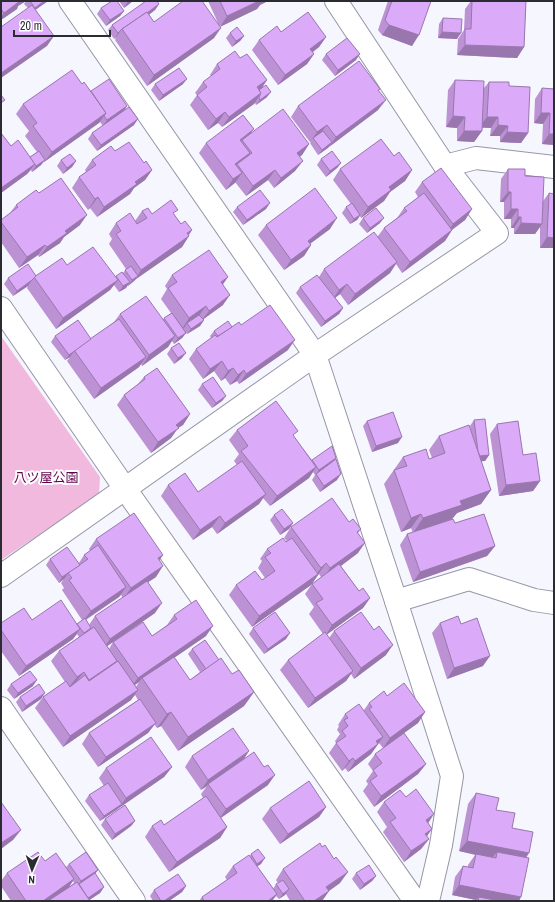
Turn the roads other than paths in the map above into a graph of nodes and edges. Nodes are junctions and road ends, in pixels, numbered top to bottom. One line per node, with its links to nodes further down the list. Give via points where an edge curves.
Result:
1 (70, 1): 6 (street)
2 (342, 3): 3 (street)
3 (445, 166): 4 (street, via 476,158); 6 (street, via 497,233)
4 (554, 167)
5 (1, 308): 7 (street)
6 (315, 355): 7 (street); 9 (street)
7 (126, 490): 8 (street); 13 (street)
8 (1, 576)
9 (396, 601): 10 (street, via 469,579 534,600); 14 (street, via 452,776 441,845)
10 (554, 603)
11 (1, 708): 12 (street)
12 (134, 901)
13 (414, 901)
14 (428, 901)

